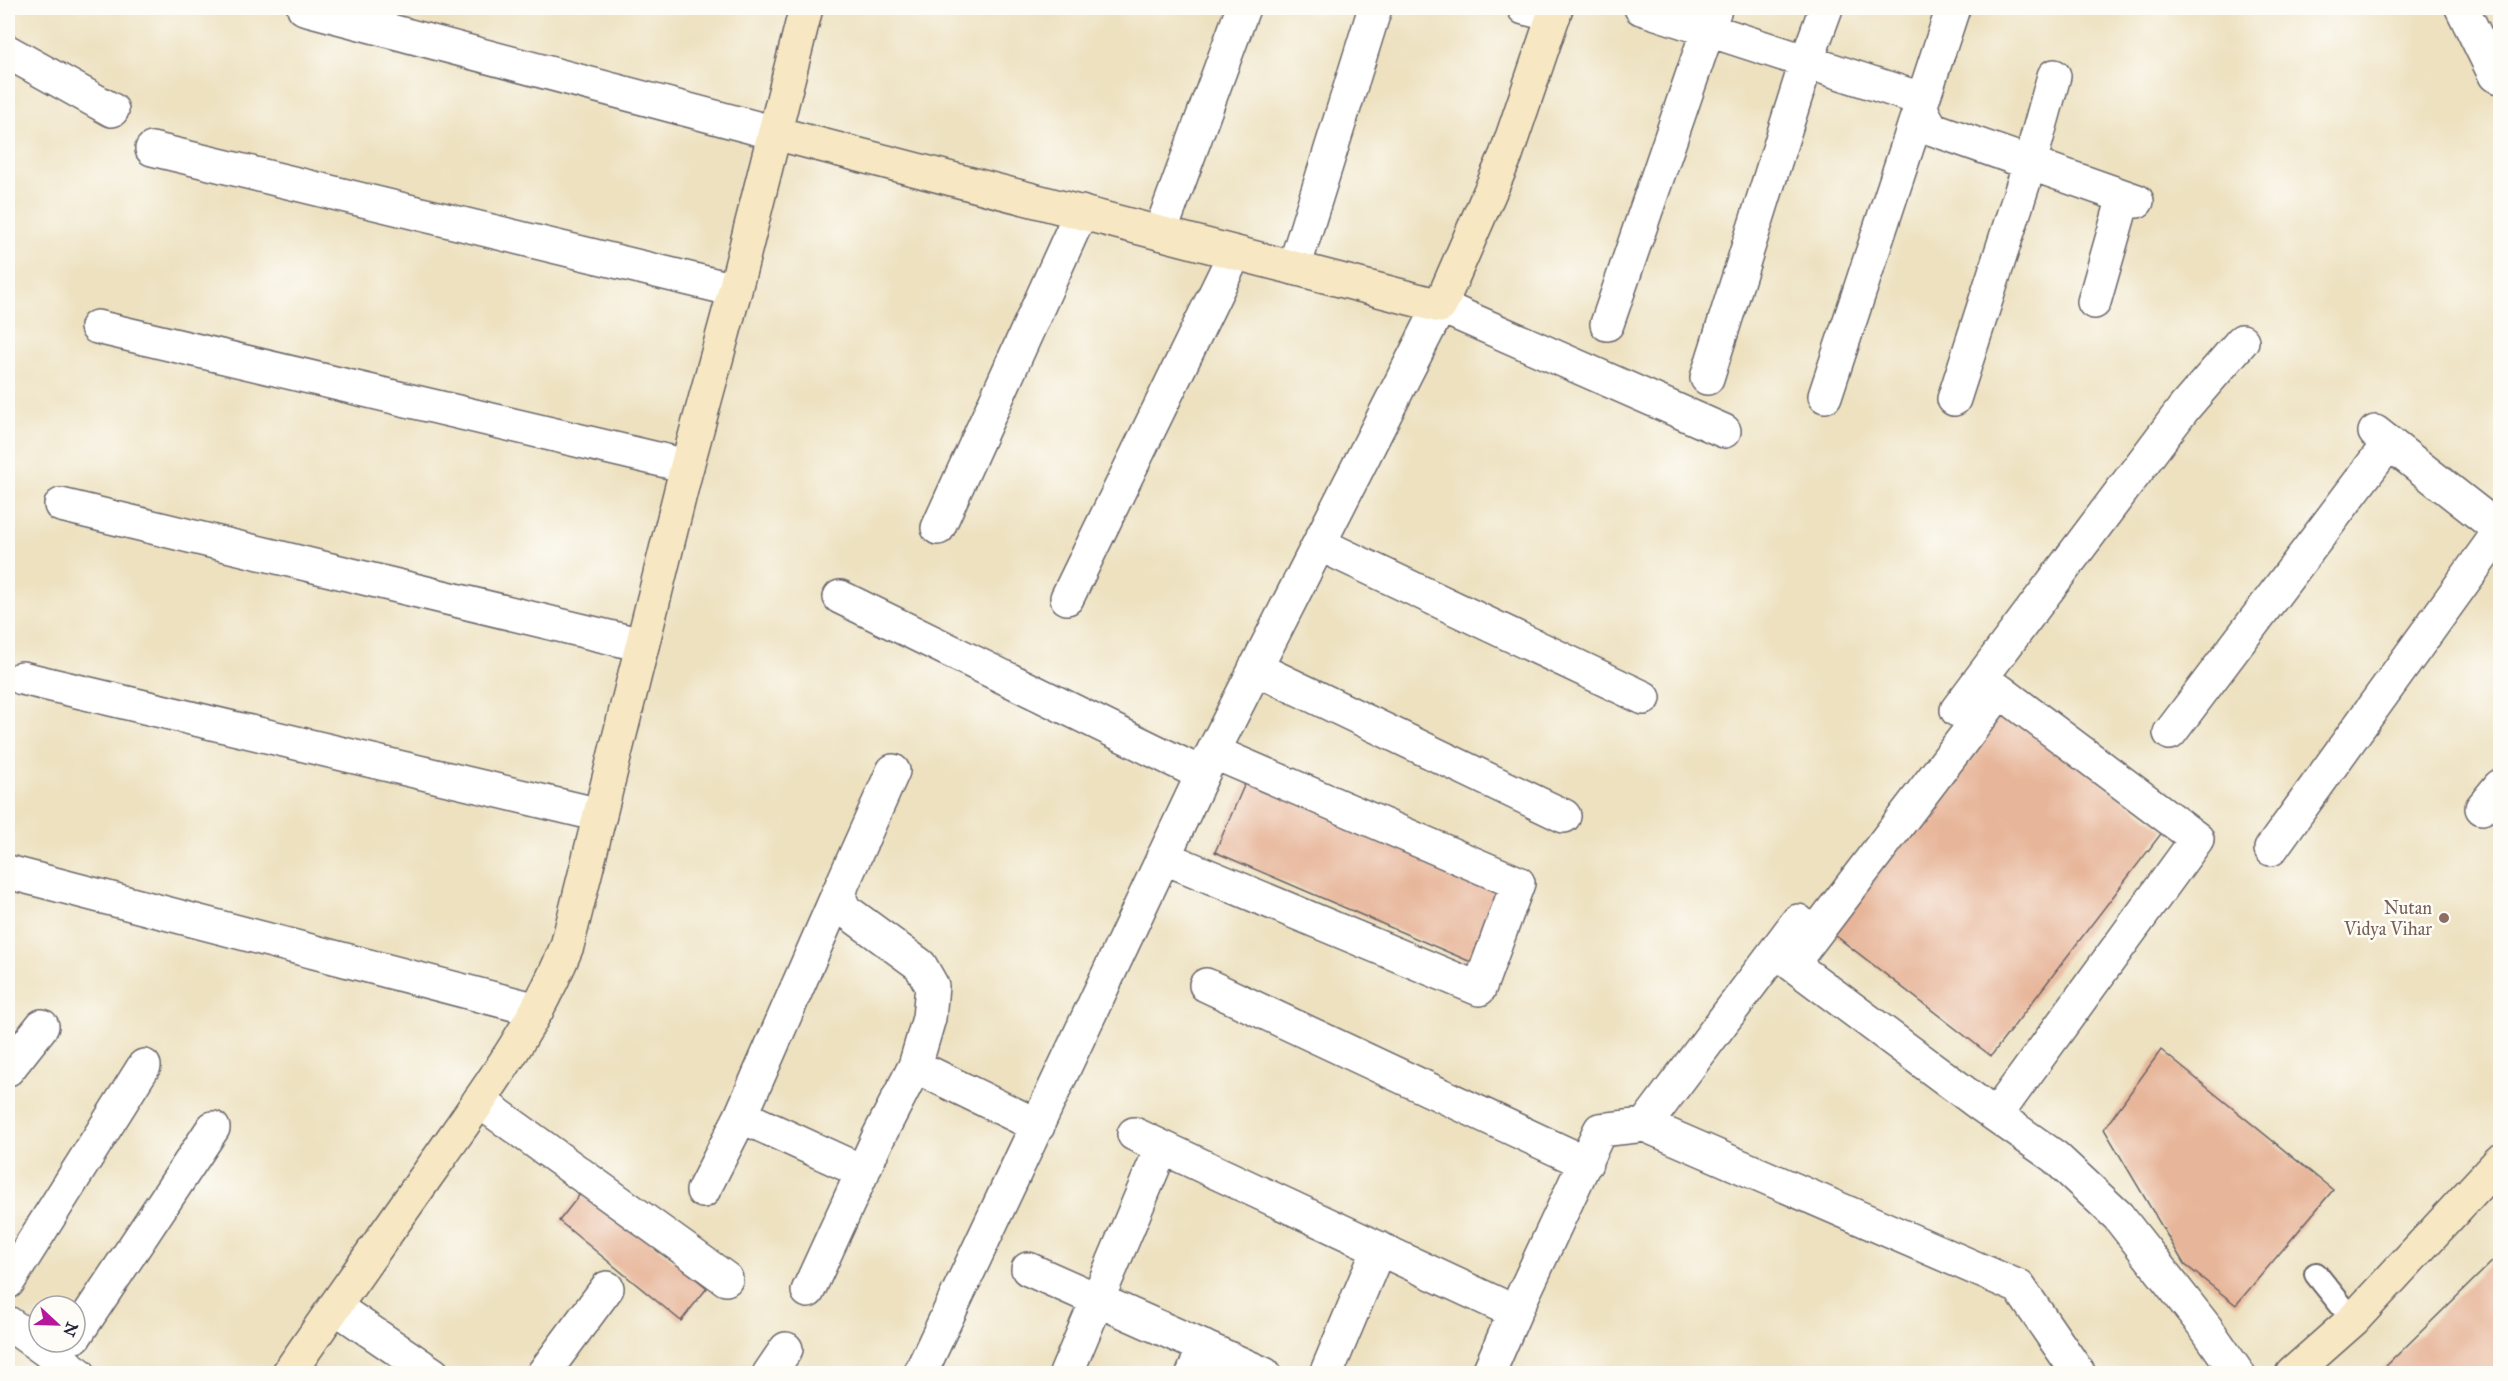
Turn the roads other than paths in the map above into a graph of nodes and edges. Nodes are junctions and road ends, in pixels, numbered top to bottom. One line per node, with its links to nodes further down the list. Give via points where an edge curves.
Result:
1 (304, 8): 17 (street)
2 (806, 8): 17 (street)
3 (1243, 8): 21 (street)
4 (1375, 8): 23 (street)
5 (1641, 8): 10 (street)
6 (1826, 8): 12 (street)
7 (1953, 8): 15 (street)
8 (2462, 8): 14 (street, via 2495,75)
9 (1545, 10): 26 (street, via 1506,155)
10 (1712, 18): 12 (street); 27 (street)
11 (8, 52): 16 (street)
12 (1807, 60): 15 (street, via 1912,96); 30 (street)
13 (2054, 76): 19 (street)
14 (2500, 77)
15 (1920, 104): 19 (street, via 1933,129); 31 (street)
16 (112, 110)
17 (775, 133): 20 (street); 24 (street)
18 (152, 149): 24 (street)
19 (2030, 163): 25 (street, via 2131,199); 32 (street)
20 (1081, 212): 21 (street); 36 (street)
21 (1160, 233): 22 (street)
22 (1235, 253): 23 (street); 40 (street)
23 (1294, 267): 26 (street)
24 (735, 290): 34 (street)
25 (2094, 303)
26 (1440, 306): 33 (street); 38 (street)
27 (1607, 324)
28 (97, 327): 34 (street)
29 (2242, 341): 63 (street, via 2184,408)
30 (1707, 378)
31 (1825, 396)
32 (1954, 399)
33 (1724, 431)
34 (687, 466): 41 (street)
35 (61, 505): 41 (street)
36 (938, 528)
37 (2500, 530): 45 (street, via 2382,437); 50 (street)
38 (1319, 544): 42 (street); 44 (street)
39 (840, 597): 46 (street)
40 (1067, 598)
41 (642, 645): 48 (street)
42 (1255, 668): 46 (street); 49 (street)
43 (22, 678): 48 (street)
44 (1644, 698)
45 (2169, 733)
46 (1207, 763): 51 (street); 51 (street, via 1518,884 1479,989)
47 (893, 771): 53 (street)
48 (600, 815): 55 (street, via 567,946)
49 (1564, 816)
50 (2271, 849)
51 (1163, 857): 64 (street)
52 (8, 872): 55 (street)
53 (842, 885): 58 (street, via 839,898 845,910 920,965 932,986 929,1018); 62 (street)
54 (1206, 985): 67 (street)
55 (537, 1010): 60 (street)
56 (42, 1026): 59 (street)
57 (144, 1066): 74 (street)
58 (915, 1066): 64 (street); 68 (street)
59 (8, 1069)
60 (479, 1101): 73 (street); 78 (street)
61 (1996, 1115): 61 (street, via 1792,964 2000,691 2197,839); 94 (street, via 2055,1157 2118,1216)
62 (741, 1116): 68 (street); 69 (street)
63 (1645, 1125): 67 (street, via 1600,1130); 93 (street, via 2019,1287)
64 (1038, 1126): 88 (street)
65 (213, 1128): 82 (street)
66 (2500, 1161): 80 (street)
67 (1586, 1163): 79 (street)
68 (862, 1172): 76 (street)
69 (703, 1191)
70 (1379, 1248): 77 (street, via 1148,1140); 79 (street); 91 (street)
71 (1028, 1269): 77 (street)
72 (2316, 1274): 80 (lane)
73 (726, 1279)
74 (8, 1282)
75 (607, 1288): 87 (street)
76 (808, 1291)
77 (1097, 1300): 84 (street); 89 (street)
78 (335, 1307): 85 (street); 86 (street)
79 (1515, 1312): 92 (street)
80 (2353, 1320): 95 (street)
81 (8, 1323): 83 (street)
82 (87, 1328)
83 (27, 1332)
84 (1199, 1360): 90 (street)
85 (288, 1374)
86 (433, 1374)
87 (543, 1374)
88 (920, 1374)
89 (1066, 1374)
90 (1264, 1374)
91 (1326, 1374)
92 (1488, 1374)
93 (2079, 1374)
94 (2238, 1374)
95 (2292, 1374)

